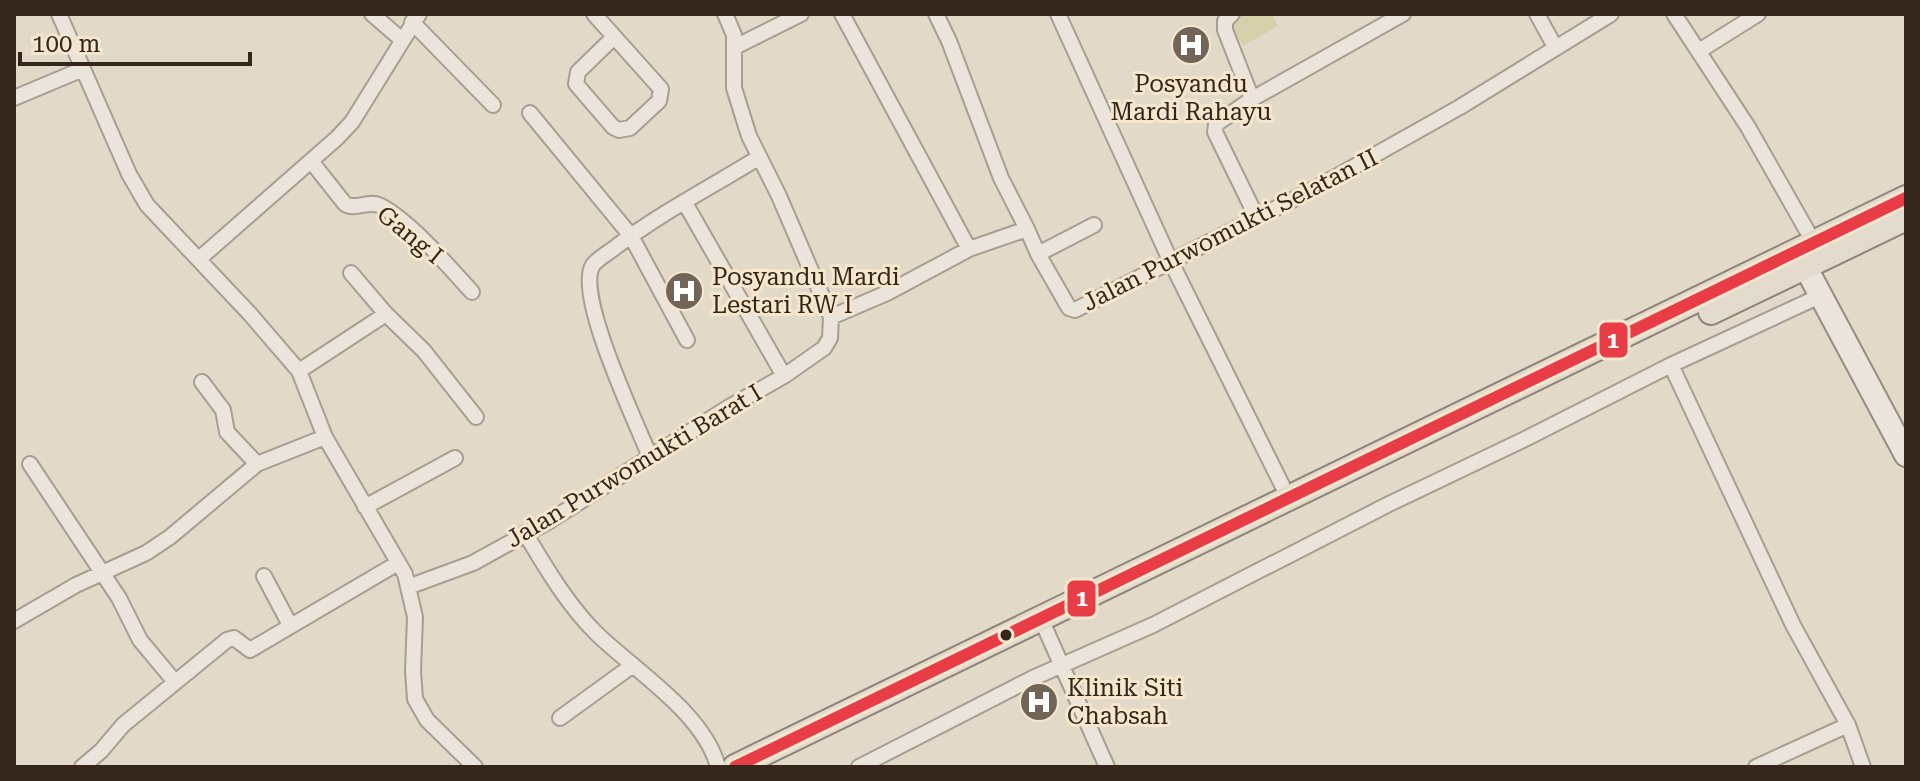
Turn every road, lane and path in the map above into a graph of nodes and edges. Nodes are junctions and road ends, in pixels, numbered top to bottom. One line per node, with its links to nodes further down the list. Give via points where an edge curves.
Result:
1 (59, 14): 21 (street)
2 (372, 14): 17 (street)
3 (594, 14): 16 (street)
4 (801, 14): 18 (street)
5 (842, 14): 36 (street)
6 (936, 14): 33 (street, Jalan Purwomukti Selatan II, via 1001,178)
7 (1058, 14): 39 (street)
8 (1232, 14): 23 (street, via 1225,30)
9 (1403, 14): 23 (street)
10 (1537, 14): 19 (street)
11 (1611, 14): 19 (street, Jalan Purwomukti Selatan II)
12 (1674, 14): 20 (street)
13 (1758, 14): 20 (street)
14 (726, 15): 18 (street)
15 (416, 18): 17 (street); 24 (street)
16 (614, 37): 16 (street, via 661,89 659,101 625,130 613,127 576,84 578,72)
17 (402, 40): 27 (street, via 352,122)
18 (735, 47): 26 (street, via 734,88)
19 (1555, 47): 30 (street, Jalan Purwomukti Selatan II, via 1460,107)
20 (1699, 51): 35 (street)
21 (83, 69): 22 (street); 38 (street, via 137,190)
22 (14, 98)
23 (1252, 99): 30 (street, via 1215,127)
24 (493, 105)
25 (530, 113): 34 (street)
26 (758, 158): 29 (street); 45 (street)
27 (311, 161): 38 (street); 42 (street, Gang I, via 345,204 380,206 423,239)
28 (1906, 198): 35 (main road)
29 (685, 203): 34 (street); 49 (street)
30 (1257, 218): 39 (street, Jalan Purwomukti Selatan II)
31 (1906, 218): 40 (main road)
32 (1094, 225): 37 (street)
33 (1027, 229): 36 (street); 37 (street, Jalan Purwomukti Selatan II)
34 (631, 236): 46 (street); 54 (street, via 593,264 592,307)
35 (1814, 243): 58 (main road)
36 (969, 249): 45 (street)
37 (1038, 254): 39 (street, Jalan Purwomukti Selatan II, via 1075,310)
38 (199, 259): 48 (street)
39 (1170, 260): 58 (street)
40 (1806, 268): 43 (street); 67 (main road)
41 (351, 273): 44 (street)
42 (472, 292)
43 (1822, 295): 47 (street); 53 (street)
44 (386, 314): 48 (street); 51 (street, via 424,351)
45 (831, 317): 49 (street, Jalan Purwomukti Barat I, via 824,348)
46 (687, 340)
47 (1671, 365): 69 (street); 73 (street, via 1793,625)
48 (299, 371): 52 (street)
49 (784, 376): 54 (street, Jalan Purwomukti Barat I)
50 (202, 382): 57 (street, via 223,410 227,432)
51 (476, 417)
52 (325, 437): 57 (street); 59 (street)
53 (1906, 455)
54 (650, 457): 60 (street, Jalan Purwomukti Barat I)
55 (455, 458): 59 (street)
56 (30, 464): 62 (street)
57 (257, 464): 62 (street, via 170,537)
58 (1288, 497): 72 (main road)
59 (365, 507): 61 (street)
60 (525, 533): 64 (street, Jalan Purwomukti Barat I, via 473,563); 68 (street, via 554,582 596,632)
61 (398, 563): 64 (street); 66 (street)
62 (102, 572): 65 (street); 70 (street, via 140,640)
63 (264, 576): 66 (street)
64 (408, 587): 75 (street, via 415,617 415,699 427,720)
65 (14, 621)
66 (290, 625): 70 (street, via 250,650 234,638 227,640)
67 (1045, 628): 69 (street); 72 (main road)
68 (633, 665): 71 (street); 76 (street, via 681,709 714,750)
69 (1063, 666): 79 (street); 80 (street)
70 (175, 682): 74 (street)
71 (560, 718)
72 (842, 722): 77 (main road); 78 (main road)
73 (1848, 725): 81 (street); 82 (street)
74 (82, 767)
75 (475, 767)
76 (718, 767)
77 (735, 767)
78 (760, 767)
79 (859, 767)
80 (1107, 767)
81 (1756, 767)
82 (1863, 767)

